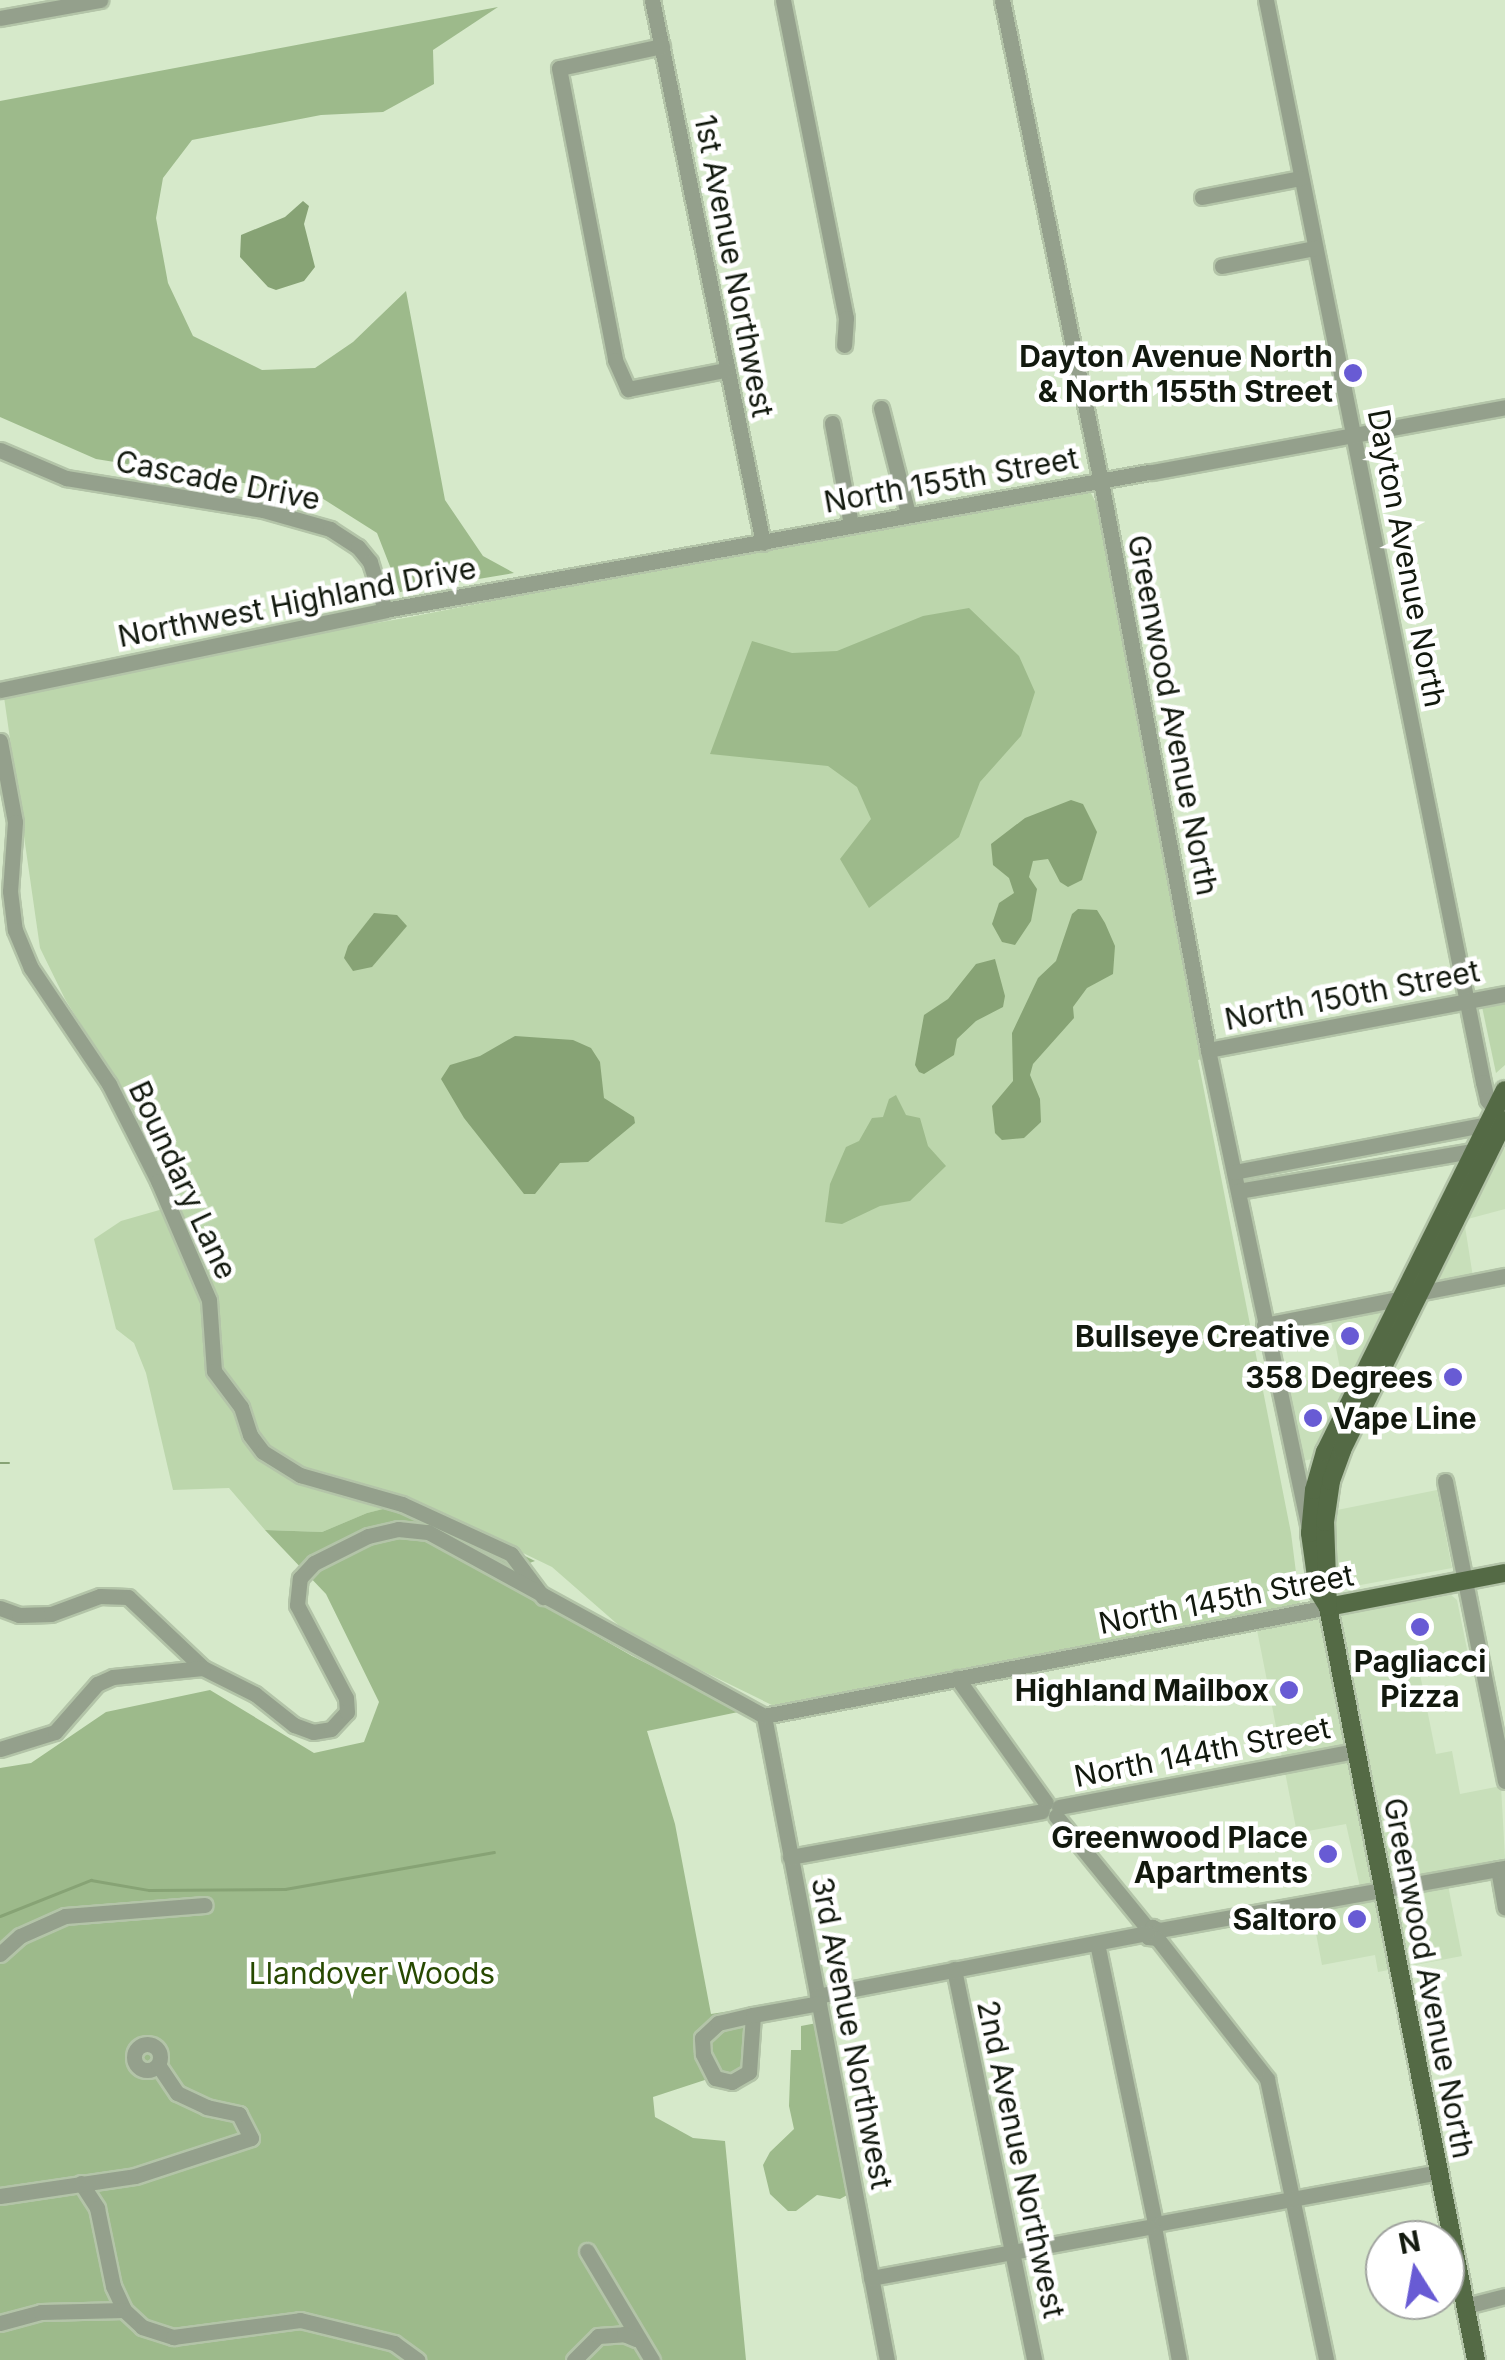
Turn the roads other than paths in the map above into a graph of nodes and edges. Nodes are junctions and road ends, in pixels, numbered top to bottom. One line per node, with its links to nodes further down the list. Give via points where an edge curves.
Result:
1 (100, 0): 6 (street)
2 (652, 0): 7 (street, 1st Avenue Northwest)
3 (783, 0): 12 (street, via 846,318)
4 (1002, 0): 19 (street, Greenwood Avenue North)
5 (1266, 0): 8 (street, Dayton Avenue North)
6 (0, 18)
7 (662, 46): 13 (street, 1st Avenue Northwest); 13 (street, via 559,68 615,360 628,389)
8 (1301, 178): 9 (street); 10 (street, Dayton Avenue North)
9 (1202, 197)
10 (1315, 248): 11 (street); 17 (street, Dayton Avenue North)
11 (1222, 266)
12 (844, 346)
13 (726, 370): 22 (street, 1st Avenue Northwest)
14 (1505, 407): 17 (street, North 155th Street)
15 (880, 408): 20 (street)
16 (832, 423): 21 (street)
17 (1355, 435): 19 (street, North 155th Street); 28 (street, Dayton Avenue North)
18 (0, 450): 24 (street, Cascade Drive, via 66,478 263,510 330,529 370,562)
19 (1101, 481): 20 (street, North 155th Street); 29 (street, Greenwood Avenue North)
20 (908, 514): 21 (street, North 155th Street)
21 (851, 525): 22 (street, North 155th Street)
22 (763, 543): 23 (street, North 155th Street)
23 (606, 572): 24 (street, Northwest Highland Drive)
24 (385, 610): 25 (street, Northwest Highland Drive)
25 (0, 690)
26 (1, 750): 51 (street, Boundary Lane, via 15,822 15,930 32,968 109,1084 158,1181 209,1300 214,1371 242,1407 250,1434 263,1452 300,1475 402,1504 511,1554)
27 (1505, 994): 28 (street, North 150th Street)
28 (1468, 1000): 29 (street, North 150th Street); 31 (street, Dayton Avenue North, via 1482,1082)
29 (1208, 1050): 37 (street, Greenwood Avenue North)
30 (1505, 1090): 31 (main road)
31 (1498, 1119): 32 (street); 33 (main road); 34 (main road)
32 (1396, 1141): 35 (street); 36 (street)
33 (1499, 1143): 41 (main road)
34 (1473, 1151): 36 (street); 42 (main road)
35 (1275, 1164): 37 (street); 38 (street)
36 (1400, 1164): 38 (street)
37 (1234, 1172): 39 (street, Greenwood Avenue North)
38 (1278, 1184): 39 (street)
39 (1238, 1192): 43 (street, Greenwood Avenue North)
40 (1505, 1276): 41 (street)
41 (1418, 1293): 47 (main road, via 1342,1450)
42 (1398, 1299): 43 (street); 45 (main road)
43 (1264, 1325): 44 (street, Greenwood Avenue North)
44 (1287, 1440): 45 (street, Greenwood Avenue North, via 1298,1460); 48 (street, Greenwood Avenue North)
45 (1318, 1475): 47 (street, Greenwood Avenue North); 48 (main road)
46 (1445, 1481): 50 (street)
47 (1328, 1498): 52 (main road, Greenwood Avenue North)
48 (1310, 1532): 52 (main road, Greenwood Avenue North, via 1318,1591)
49 (1505, 1572): 50 (main road, North 145th Street)
50 (1462, 1581): 52 (main road, North 145th Street); 59 (street)
51 (543, 1597): 54 (street, Boundary Lane, via 428,1532 398,1529 368,1536 314,1563 300,1578 297,1605 346,1698 348,1712 331,1730 294,1725 256,1694); 56 (street, Boundary Lane)
52 (1328, 1607): 55 (street, North 145th Street); 58 (main road, Greenwood Avenue North)
53 (0, 1608): 54 (street, via 19,1616 52,1614 100,1596 128,1597)
54 (203, 1668): 57 (street, via 113,1676 97,1684 54,1732)
55 (957, 1678): 56 (street, North 145th Street); 60 (street)
56 (764, 1716): 61 (street, 3rd Avenue Northwest)
57 (0, 1749)
58 (1355, 1751): 60 (street, North 144th Street); 63 (main road, Greenwood Avenue North)
59 (1505, 1781)
60 (1051, 1809): 61 (street, North 144th Street); 66 (street)
61 (790, 1858): 70 (street, 3rd Avenue Northwest)
62 (1502, 1869): 63 (street); 65 (street)
63 (1384, 1892): 66 (street); 73 (main road, Greenwood Avenue North)
64 (205, 1905): 68 (street, via 65,1916 34,1928)
65 (1505, 1908)
66 (1153, 1933): 67 (street); 76 (street, via 1268,2079)
67 (1097, 1943): 69 (street); 77 (street)
68 (0, 1954)
69 (954, 1968): 70 (street); 79 (street, 2nd Avenue Northwest)
70 (818, 1999): 71 (street); 80 (street, 3rd Avenue Northwest)
71 (753, 2016): 71 (street, via 718,2023 705,2033 703,2054 715,2078 732,2082 749,2072)
72 (158, 2064): 74 (street, via 177,2092 239,2114 250,2138 166,2168)
73 (1439, 2172): 76 (street); 82 (main road, Greenwood Avenue North)
74 (81, 2182): 75 (street); 83 (street, via 97,2208)
75 (0, 2196)
76 (1295, 2198): 77 (street); 92 (street)
77 (1155, 2225): 79 (street); 91 (street)
78 (588, 2251): 85 (street)
79 (1012, 2252): 80 (street); 90 (street, 2nd Avenue Northwest)
80 (871, 2278): 89 (street, 3rd Avenue Northwest)
81 (1505, 2296): 82 (street)
82 (1466, 2306): 93 (main road, Greenwood Avenue North)
83 (124, 2310): 84 (street, via 41,2312); 86 (street, via 142,2326 173,2337 312,2321 394,2344)
84 (0, 2323)
85 (636, 2339): 87 (street, via 598,2336); 88 (street)
86 (417, 2360)
87 (574, 2360)
88 (652, 2360)
89 (886, 2360)
90 (1034, 2360)
91 (1179, 2360)
92 (1326, 2360)
93 (1476, 2360)

